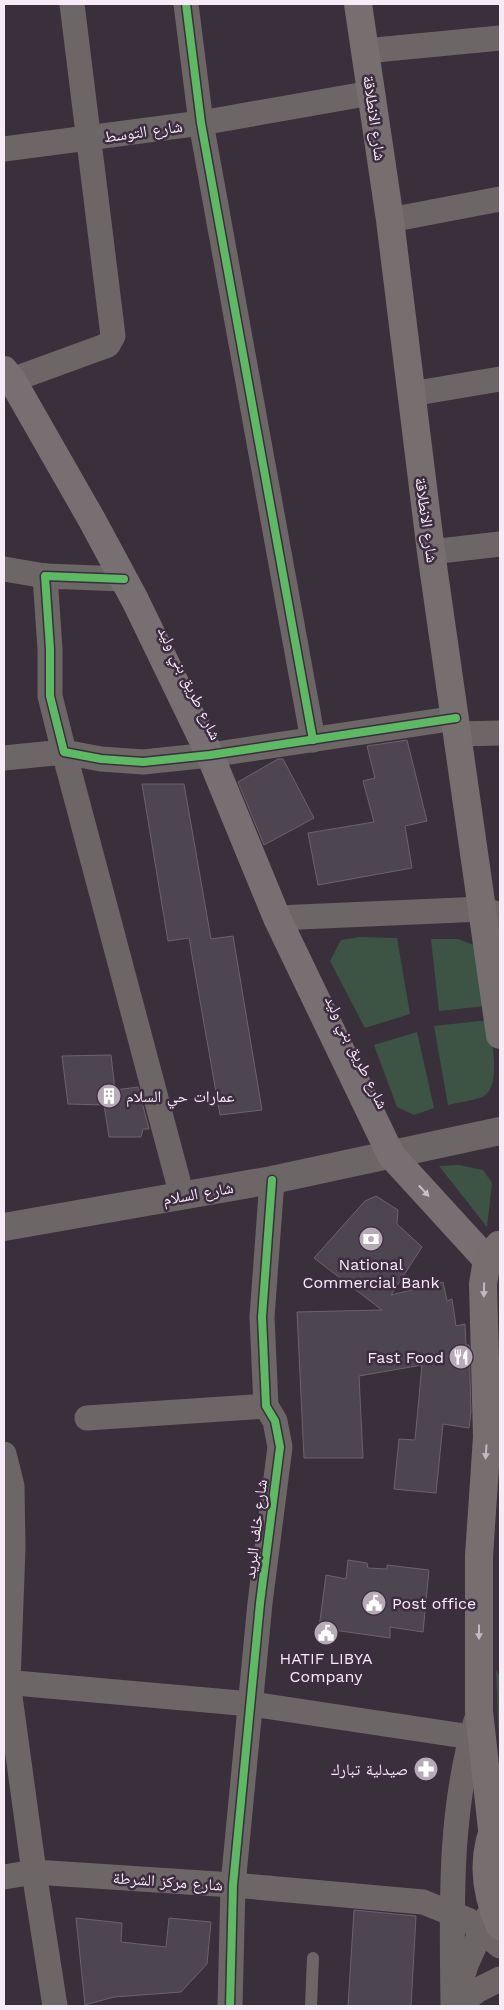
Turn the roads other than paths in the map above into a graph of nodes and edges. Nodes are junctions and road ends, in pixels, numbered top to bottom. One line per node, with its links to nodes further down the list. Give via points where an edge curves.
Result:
1 (72, 4): 8 (street)
2 (186, 4): 7 (street)
3 (358, 4): 5 (highway, شارع الانطلاقة)
4 (500, 38): 5 (street)
5 (365, 51): 6 (highway, شارع الانطلاقة)
6 (371, 93): 7 (street, شارع التوسط); 11 (highway, شارع الانطلاقة)
7 (201, 123): 8 (street, شارع التوسط); 22 (street)
8 (89, 138): 9 (street, شارع التوسط); 12 (street, via 114,336 108,345)
9 (4, 149)
10 (500, 199): 11 (street)
11 (390, 220): 14 (highway, شارع الانطلاقة)
12 (8, 375): 19 (main road, شارع طريق بني وليد)
13 (500, 379): 14 (street)
14 (411, 394): 16 (highway, شارع الانطلاقة)
15 (500, 544): 16 (street)
16 (431, 552): 20 (highway, شارع الانطلاقة)
17 (4, 570): 18 (street)
18 (44, 576): 19 (street); 23 (street, via 50,696)
19 (124, 579): 24 (main road, شارع طريق بني وليد)
20 (457, 726): 21 (street); 22 (street); 26 (highway, شارع الانطلاقة)
21 (500, 733)
22 (314, 740): 24 (street)
23 (64, 752): 24 (street, via 143,762); 25 (street); 32 (street)
24 (210, 755): 27 (main road, شارع طريق بني وليد)
25 (4, 758)
26 (492, 912): 27 (street); 28 (highway, شارع الانطلاقة)
27 (277, 918): 30 (main road, شارع طريق بني وليد)
28 (500, 1025)
29 (500, 1131): 30 (street, شارع السلام)
30 (391, 1156): 31 (street, شارع السلام); 34 (main road, شارع طريق بني وليد, one-way to 34)
31 (272, 1180): 32 (street, شارع السلام); 35 (street, شارع خلف البريد, via 262,1317)
32 (182, 1196): 33 (street, شارع السلام)
33 (4, 1227)
34 (497, 1246): 40 (highway, one-way to 40, via 483,1284 487,1437 478,1556)
35 (266, 1406): 36 (street); 39 (street, شارع خلف البريد, via 275,1421 280,1448)
36 (87, 1418)
37 (4, 1454): 38 (street, via 12,1486 13,1548)
38 (6, 1682): 39 (street); 43 (street)
39 (251, 1704): 41 (street); 46 (street, شارع خلف البريد)
40 (479, 1711): 41 (street); 42 (highway)
41 (471, 1738): 47 (street, via 456,1832)
42 (496, 1821): 45 (highway, via 487,1853)
43 (34, 1872): 44 (street, شارع مركز الشرطة); 46 (street, شارع مركز الشرطة); 54 (street)
44 (4, 1877)
45 (487, 1877): 47 (street); 50 (highway)
46 (233, 1885): 48 (street, شارع مركز الشرطة); 55 (street, شارع خلف البريد)
47 (453, 1885): 48 (street); 49 (street)
48 (422, 1902): 49 (street, شارع مركز الشرطة)
49 (452, 1912): 50 (street, شارع مركز الشرطة, via 468,1920); 57 (street)
50 (491, 1921): 51 (street, شارع مركز الشرطة); 57 (street, via 466,1965)
51 (500, 1946)
52 (314, 1958): 56 (lane)
53 (500, 1979): 57 (street)
54 (55, 2006)
55 (230, 2006)
56 (311, 2006)
57 (455, 2006)

